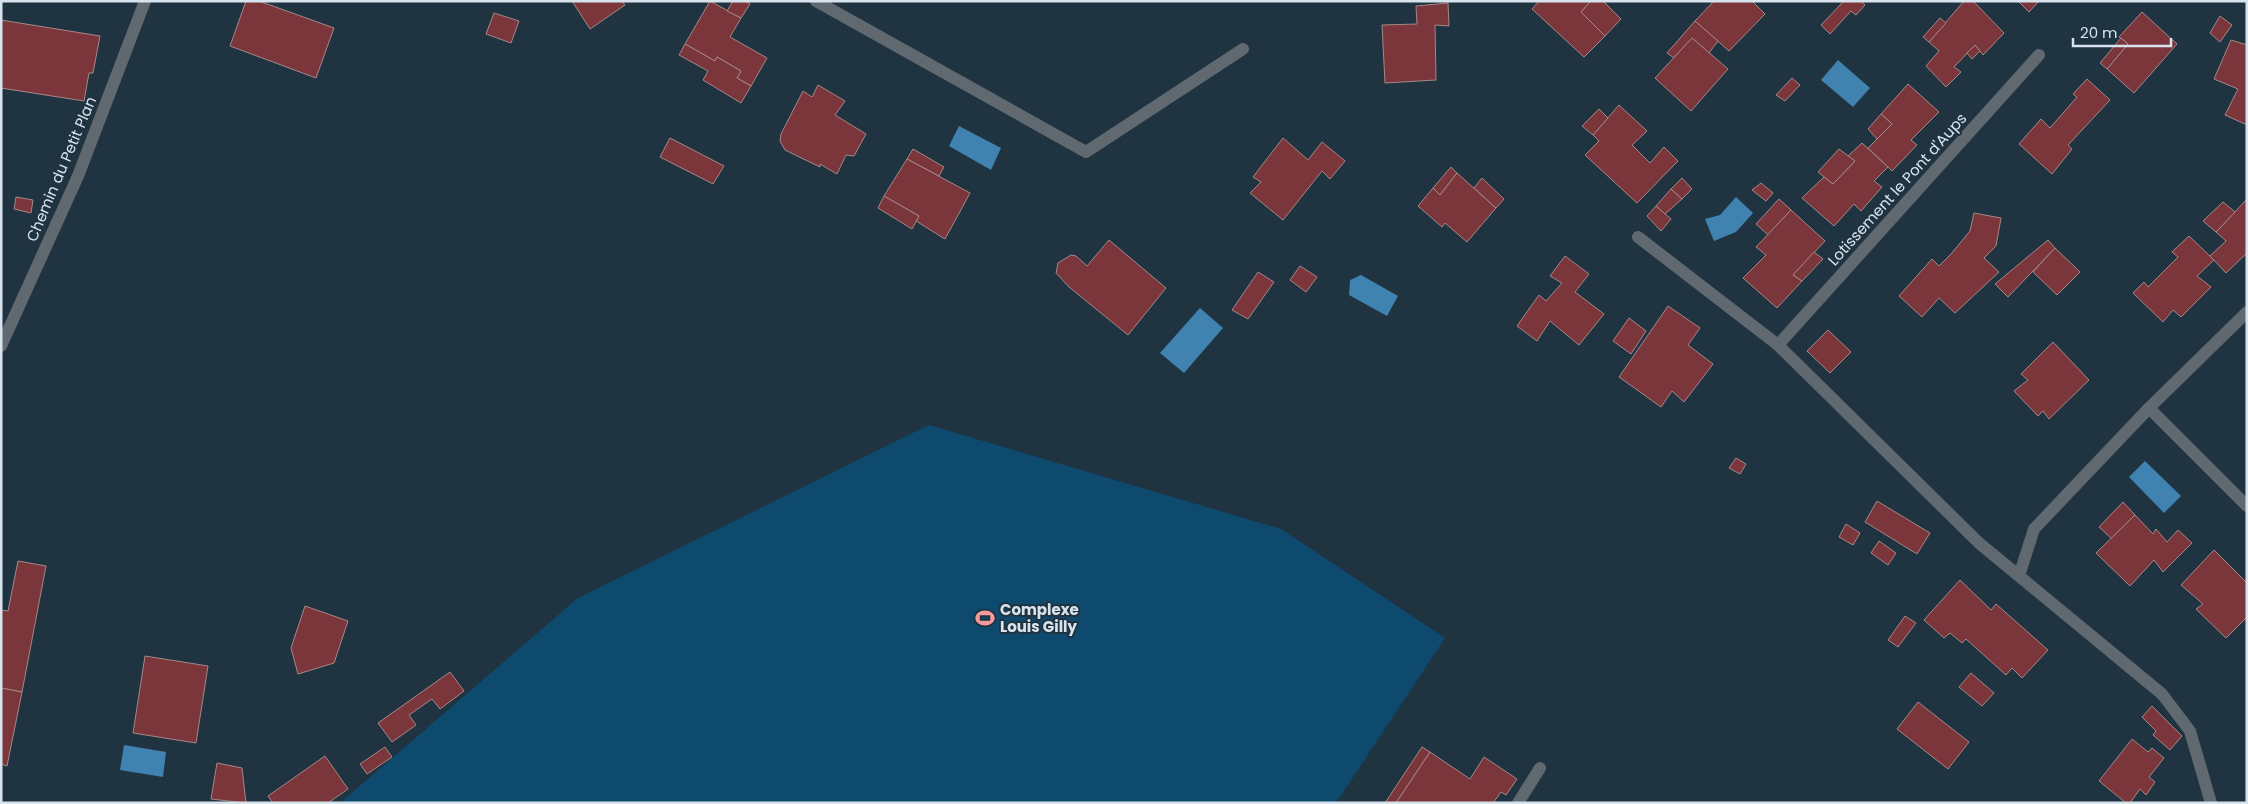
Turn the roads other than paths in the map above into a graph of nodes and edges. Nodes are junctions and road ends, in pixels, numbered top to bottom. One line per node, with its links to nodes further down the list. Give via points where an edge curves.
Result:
1 (145, 1): 8 (street, Chemin du Petit Plan, via 78,176)
2 (816, 1): 3 (street, via 1086,152)
3 (1243, 48)
4 (2039, 54): 7 (street, Lotissement le Pont d'Aups)
5 (1638, 237): 7 (street)
6 (2247, 312): 9 (street)
7 (1778, 345): 11 (street, via 1979,542)
8 (1, 346)
9 (2149, 408): 10 (street); 11 (street, via 2034,529)
10 (2247, 506)
11 (2019, 576): 14 (street, via 2162,694 2190,731)
12 (1540, 768): 13 (street)
13 (1518, 803)
14 (2211, 803)

